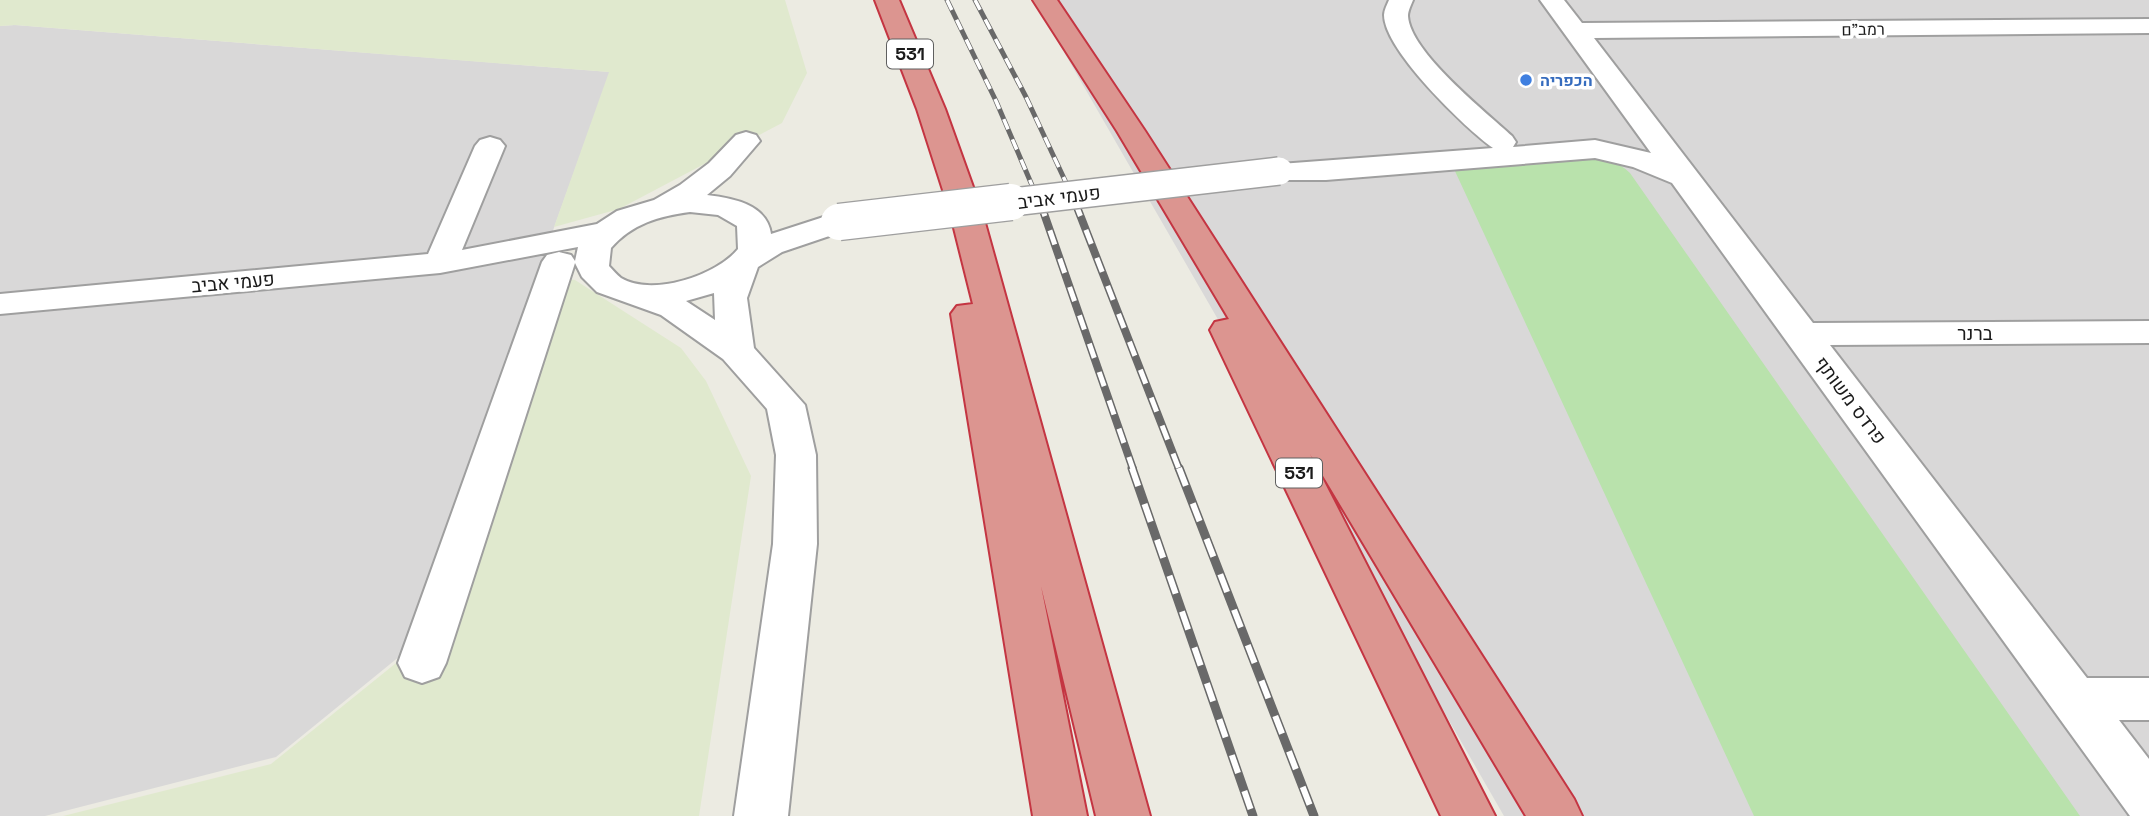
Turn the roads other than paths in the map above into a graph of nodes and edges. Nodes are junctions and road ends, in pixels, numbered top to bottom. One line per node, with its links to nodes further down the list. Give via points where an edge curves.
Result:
1 (887, 0): 7 (highway, 531)
2 (1045, 0): 9 (highway, 531)
3 (1401, 0): 10 (street, via 1395,15 1401,38 1438,82)
4 (1552, 0): 6 (street, פרדס משותף)
5 (2149, 26): 6 (street, רמב"ם)
6 (1576, 31): 8 (street, פרדס משותף)
7 (931, 109): 30 (highway); 31 (highway, 531, via 966,212)
8 (1635, 112): 10 (street, פעמי אביב, via 1620,127); 13 (street, פרדס משותף)
9 (1130, 131): 32 (highway, 531); 33 (highway)
10 (1502, 142): 12 (street, פעמי אביב, via 1320,161)
11 (490, 146): 18 (street)
12 (1279, 171): 13 (street, פעמי אביב, via 1595,149); 16 (street, פעמי אביב, bridge)
13 (1684, 177): 23 (street, פרדס משותף)
14 (651, 209): 15 (street, פעמי אביב, via 709,204); 15 (street, via 684,196 715,176 746,141); 17 (street)
15 (744, 215): 16 (street, פעמי אביב); 19 (street, via 756,236)
16 (839, 222): 19 (street, פעמי אביב, via 770,245)
17 (607, 232): 18 (street, פעמי אביב); 20 (street, via 592,252)
18 (453, 261): 20 (street, פעמי אביב); 21 (street, פעמי אביב)
19 (743, 263): 20 (street, פעמי אביב, via 719,280 677,293 635,293); 24 (street, via 730,298)
20 (591, 275): 24 (street, via 673,308); 25 (street)
21 (0, 304)
22 (2149, 332): 23 (street, ברנר)
23 (1802, 334): 26 (street, פרדס משותף)
24 (736, 351): 29 (street, via 786,405 796,455 795,544)
25 (422, 663)
26 (2074, 699): 27 (street); 28 (street, פרדס משותף)
27 (2149, 699)
28 (2149, 800)
29 (761, 816)
30 (1060, 816)
31 (1123, 816)
32 (1468, 816)
33 (1555, 816)

